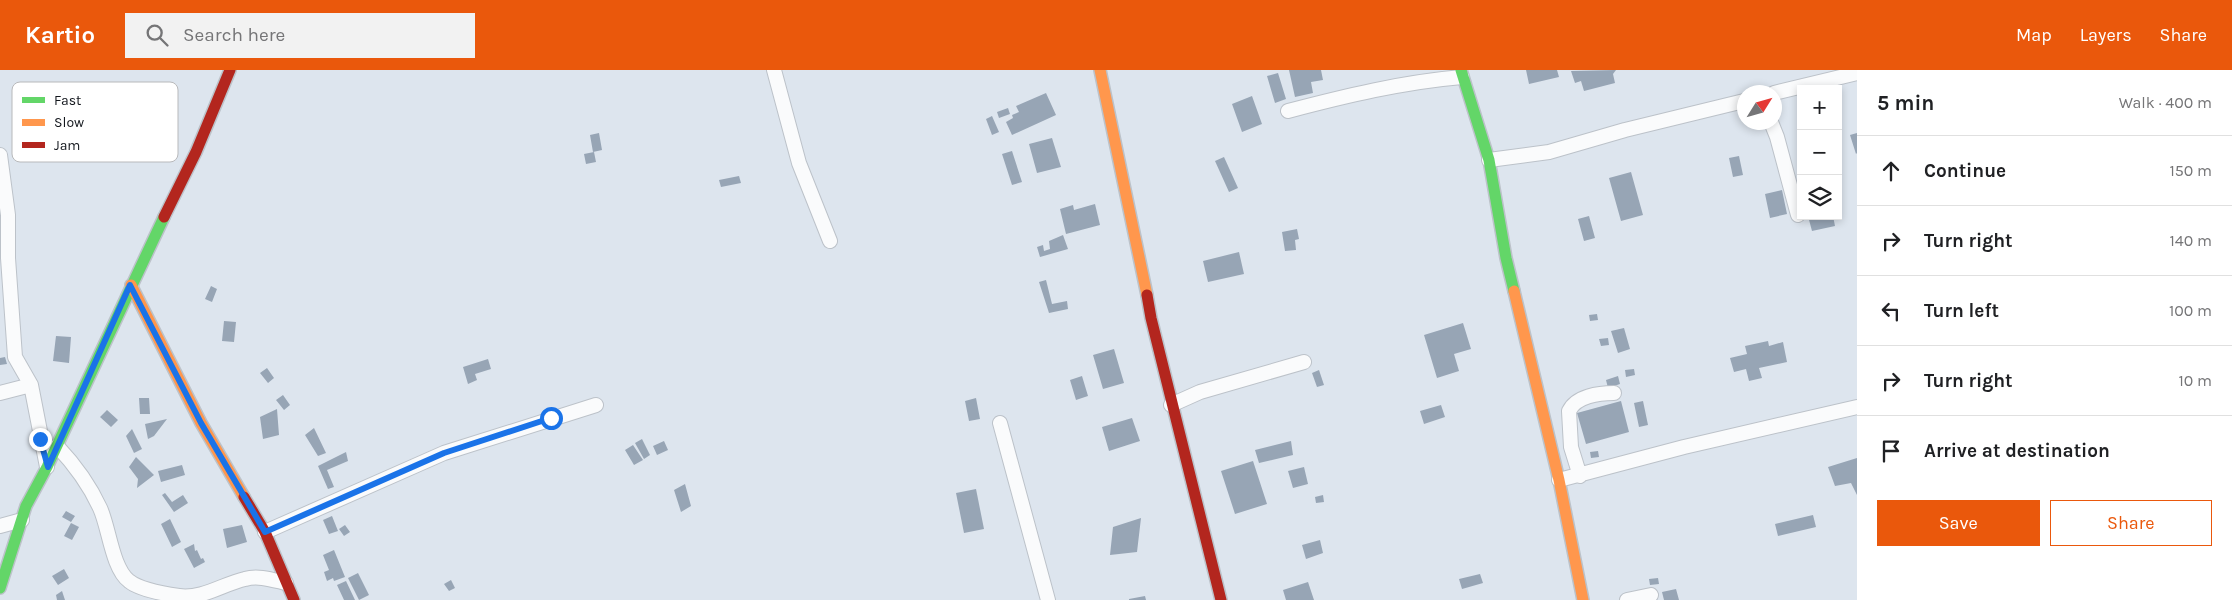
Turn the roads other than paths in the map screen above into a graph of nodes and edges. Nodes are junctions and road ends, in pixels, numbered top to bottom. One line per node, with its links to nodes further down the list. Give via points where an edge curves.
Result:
1 (230, 70): 15 (street, via 196,152)
2 (774, 70): 13 (street, via 799,163)
3 (1100, 70): 21 (street, via 1140,254 1150,318)
4 (1461, 73): 8 (street); 11 (street)
5 (1857, 73): 6 (street)
6 (1782, 91)
7 (1737, 102): 11 (street, via 1549,152)
8 (1288, 111)
9 (1774, 130): 12 (street)
10 (0, 155): 14 (street, via 8,215)
11 (1489, 160): 27 (street, via 1509,275)
12 (1797, 211)
13 (830, 241)
14 (4, 259): 17 (street, via 16,357)
15 (130, 285): 24 (street); 30 (street, via 201,423)
16 (1304, 362): 21 (street, via 1200,392)
17 (31, 385): 18 (street); 25 (street)
18 (0, 393)
19 (1614, 393): 26 (street, via 1588,397 1569,411 1571,447)
20 (596, 405): 30 (street, via 444,453)
21 (1171, 405): 36 (street)
22 (1857, 407): 26 (street, via 1684,447)
23 (1000, 423): 35 (street)
24 (57, 446): 25 (street); 31 (street, via 91,489 119,567 132,584 187,596 204,594 246,578)
25 (48, 467): 28 (street, via 26,506)
26 (1580, 476): 27 (street)
27 (1559, 480): 37 (street)
28 (22, 520): 29 (street); 32 (street)
29 (0, 526)
30 (265, 532): 31 (street)
31 (286, 583): 34 (street)
32 (0, 588)
33 (1651, 595): 38 (street)
34 (294, 600)
35 (1048, 600)
36 (1221, 600)
37 (1583, 600)
38 (1627, 600)

